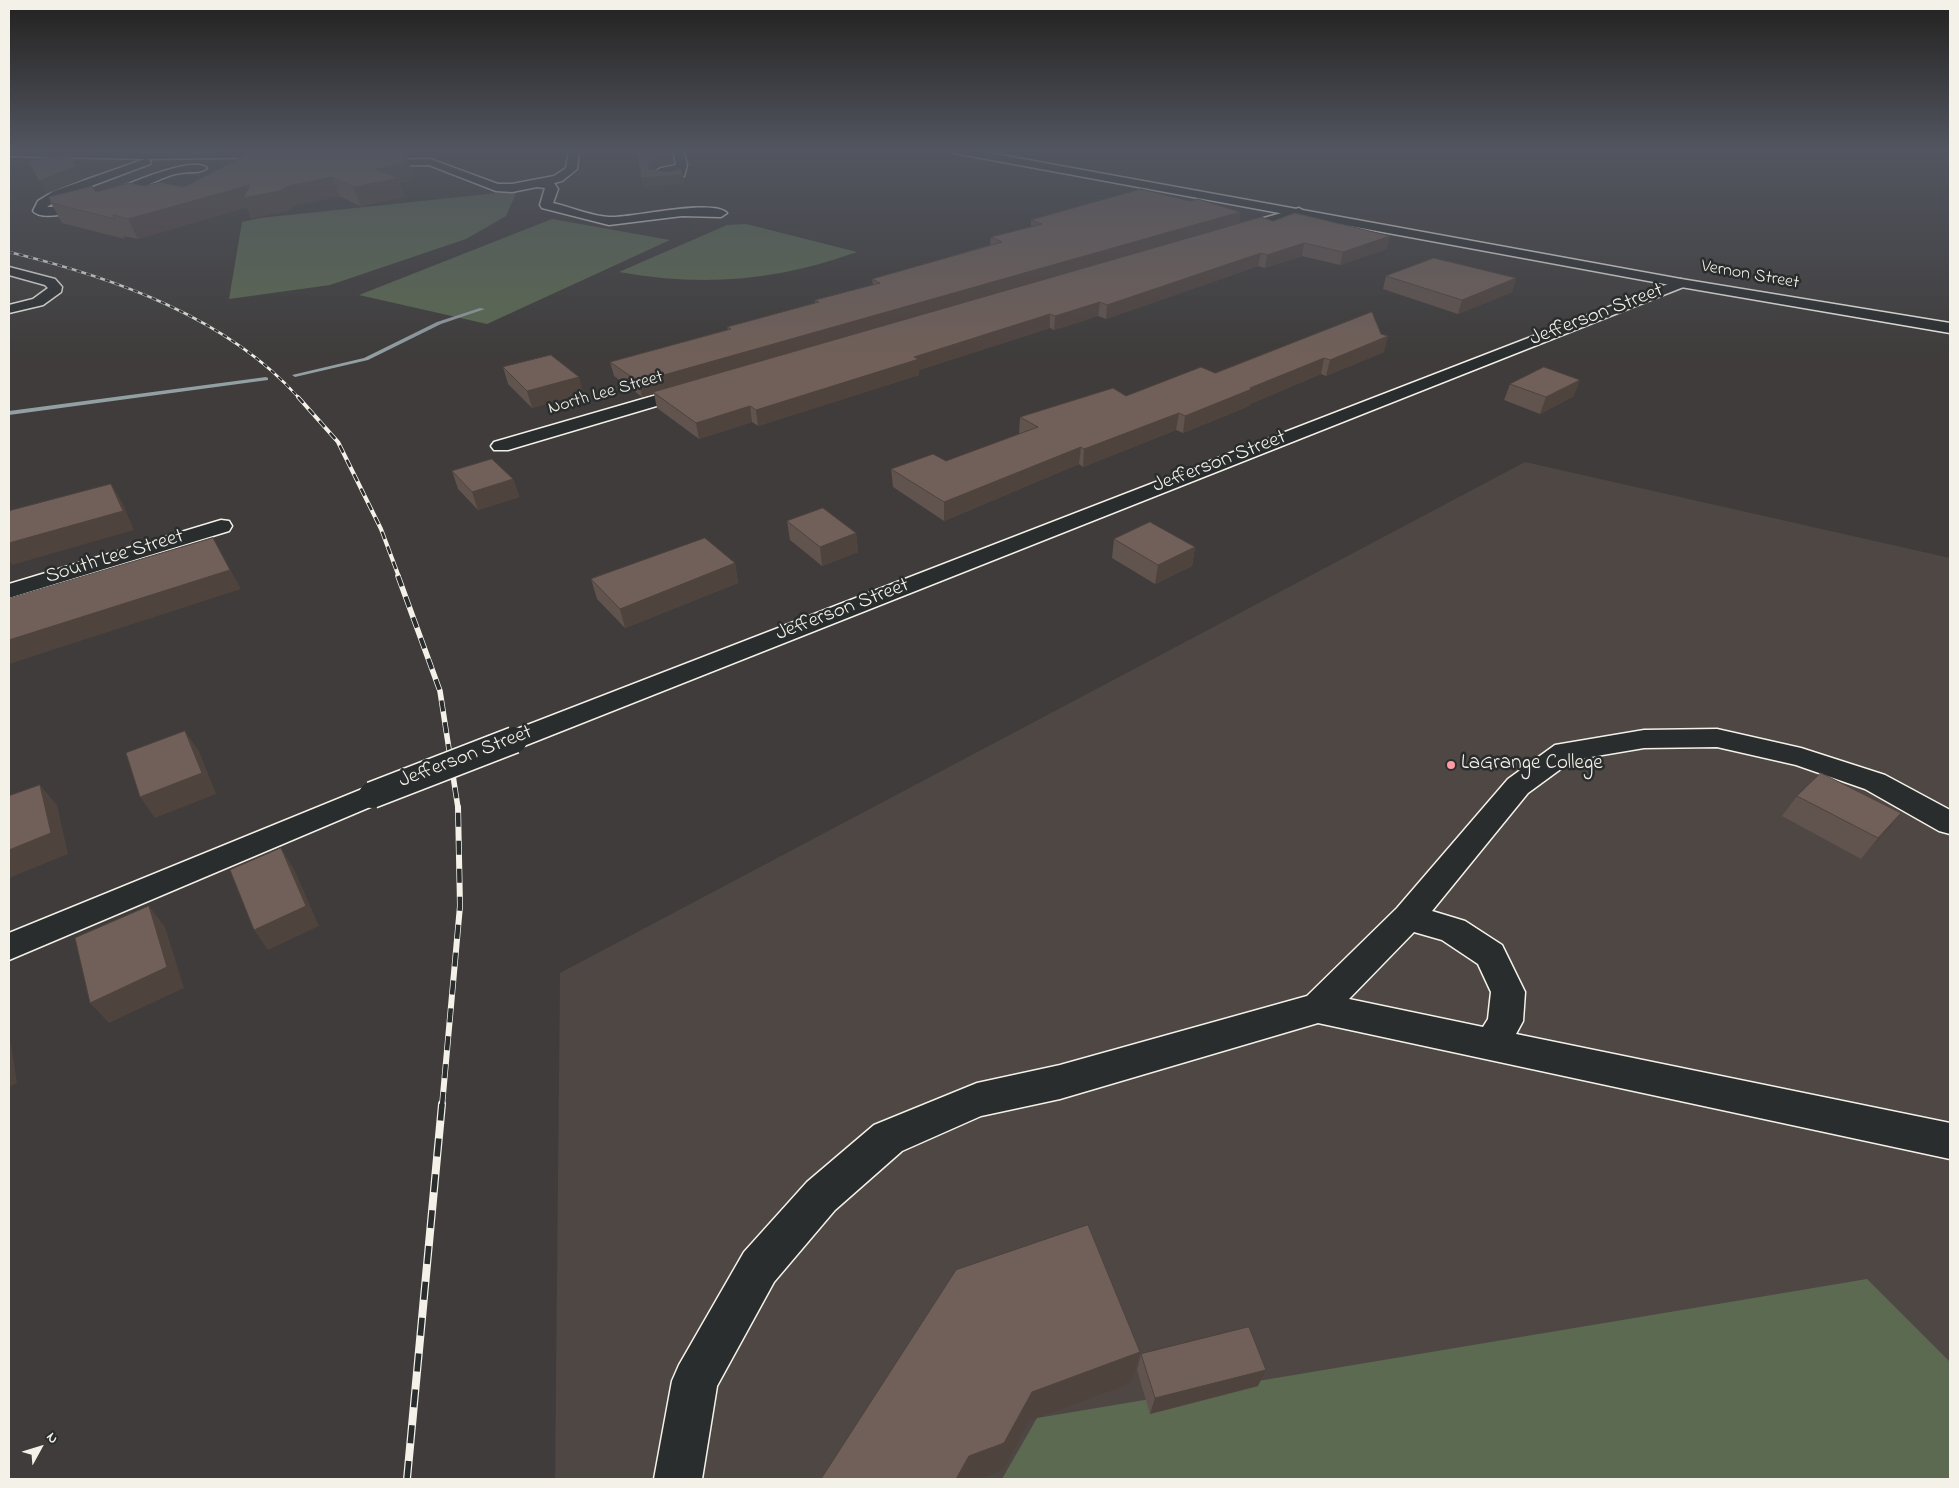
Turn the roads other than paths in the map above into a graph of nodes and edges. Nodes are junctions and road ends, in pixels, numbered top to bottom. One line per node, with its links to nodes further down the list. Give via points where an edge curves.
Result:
1 (610, 219): 2 (street)
2 (630, 219)
3 (1273, 219): 5 (street)
4 (1339, 219): 7 (street, Vernon Street)
5 (1215, 236)
6 (9, 271): 8 (street, via 50,282 55,287 54,292 38,302)
7 (1681, 283): 9 (street, Vernon Street); 16 (street, Jefferson Street, bridge, via 372,795)
8 (9, 309)
9 (1950, 328)
10 (702, 386): 11 (street, North Lee Street)
11 (501, 446)
12 (221, 526): 13 (street, South Lee Street)
13 (9, 591)
14 (1950, 823): 15 (street, via 1876,782 1801,757 1716,738 1644,739 1565,752 1518,786)
15 (1408, 917): 17 (street); 18 (street, via 1453,930 1490,956 1508,992 1505,1021)
16 (9, 947)
17 (1318, 1008): 18 (street); 20 (street, via 1060,1082 977,1100 888,1138 821,1196 759,1267 695,1381)
18 (1491, 1046): 19 (street)
19 (1950, 1141)
20 (678, 1479)

